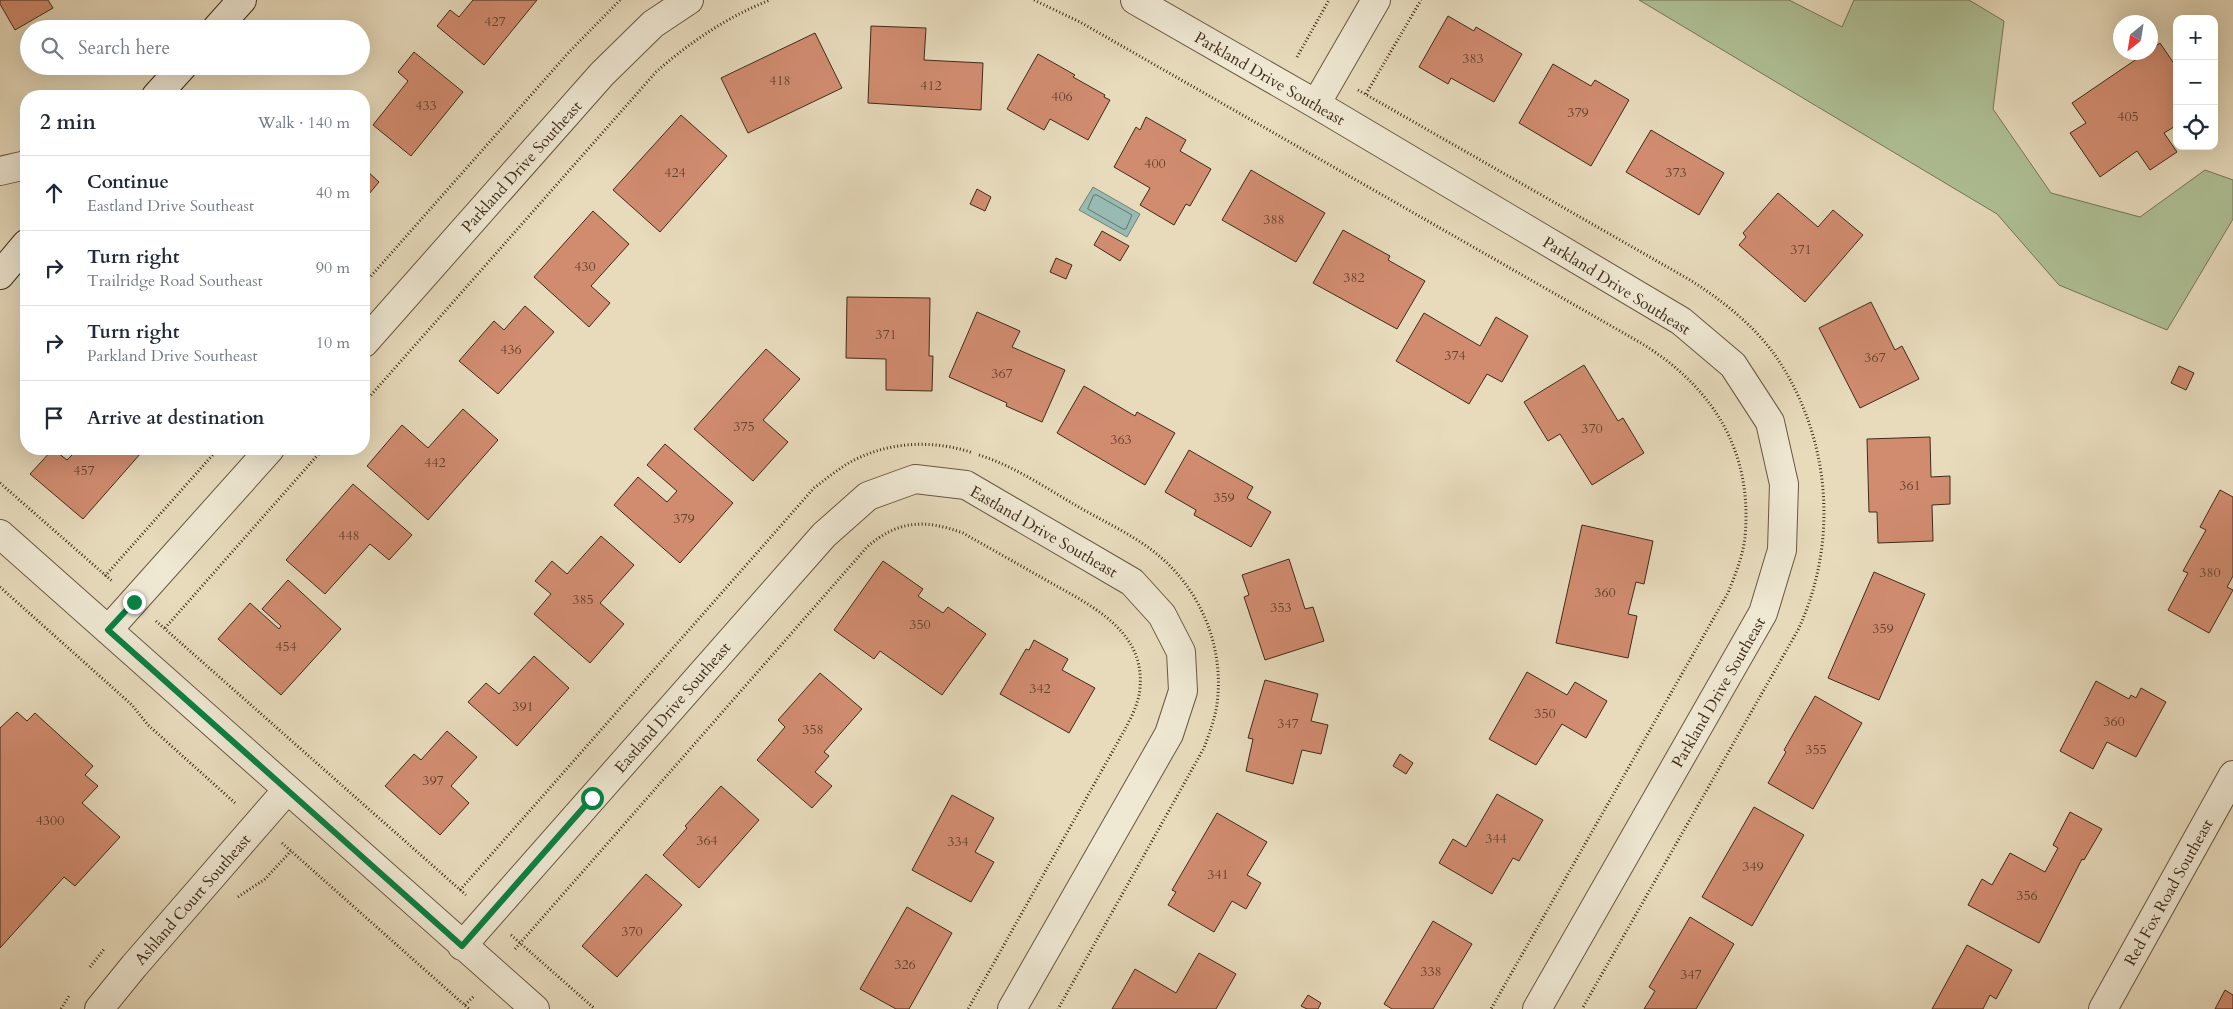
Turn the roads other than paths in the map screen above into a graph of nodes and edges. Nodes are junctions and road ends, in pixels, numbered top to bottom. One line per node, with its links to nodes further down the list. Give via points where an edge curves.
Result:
1 (242, 0): 5 (street)
2 (689, 0): 13 (street, Parkland Drive Southeast, via 653,24 602,74)
3 (1135, 0): 8 (street, Parkland Drive Southeast)
4 (1376, 0): 8 (street)
5 (224, 20)
6 (174, 75): 7 (street)
7 (161, 90)
8 (1316, 104): 23 (street, Parkland Drive Southeast, via 1681,321 1734,365 1770,422 1784,484 1782,550 1763,613)
9 (20, 166): 10 (street)
10 (0, 171)
11 (20, 251): 12 (street)
12 (0, 275)
13 (370, 336)
14 (265, 455): 16 (street)
15 (0, 534): 16 (street)
16 (108, 630): 18 (street)
17 (2233, 774): 24 (street, Red Fox Road Southeast)
18 (287, 790): 19 (street); 20 (street, Ashland Court Southeast)
19 (462, 946): 21 (street); 22 (street, Eastland Drive Southeast, via 824,534 868,496 915,479 966,485 1132,582 1162,615 1181,652 1183,691 1169,734)
20 (99, 1009)
21 (535, 1009)
22 (1012, 1009)
23 (1537, 1009)
24 (2103, 1009)

